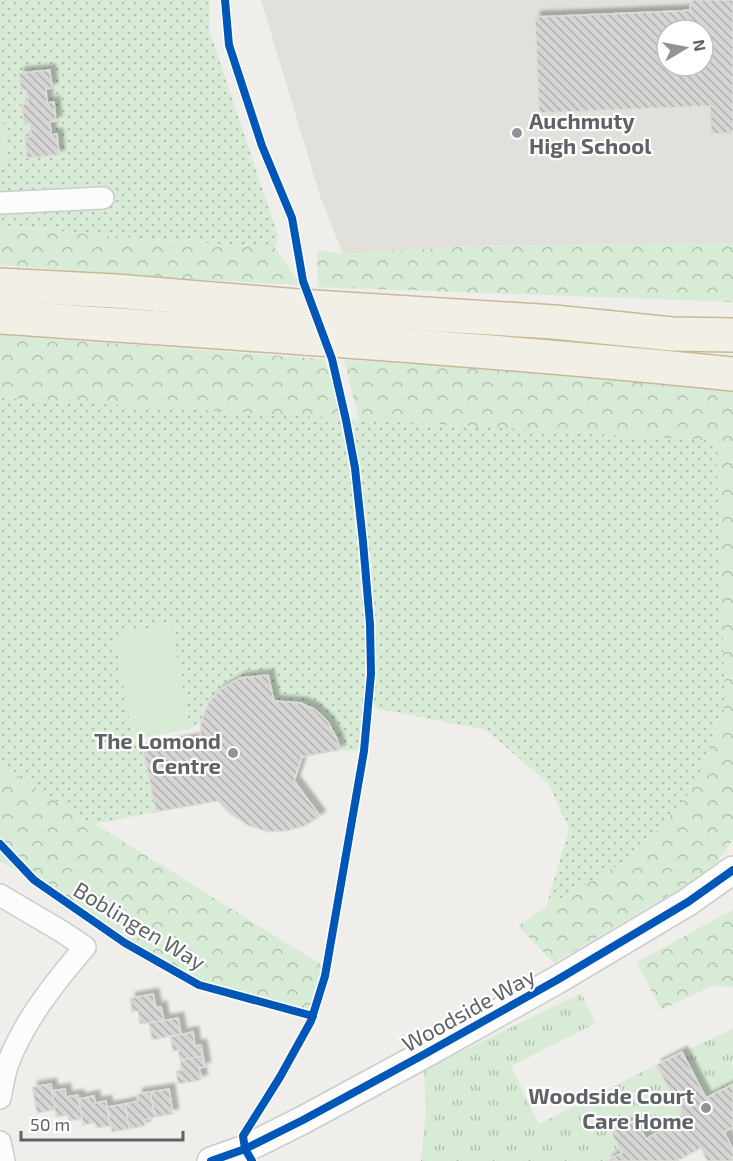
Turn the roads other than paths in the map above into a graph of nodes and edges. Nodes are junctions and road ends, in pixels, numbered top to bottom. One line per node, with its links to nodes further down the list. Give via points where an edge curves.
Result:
1 (103, 198): 2 (street)
2 (0, 203)
3 (0, 285): 6 (highway)
4 (733, 312): 6 (highway)
5 (0, 317): 8 (highway)
6 (554, 322): 7 (highway, via 672,334)
7 (733, 335)
8 (733, 374)
9 (733, 870): 14 (street, Woodside Way, via 688,902 557,980 303,1120)
10 (0, 895): 11 (street, via 85,947 53,984 25,1029 7,1066)
11 (0, 1098)
12 (0, 1142): 13 (street)
13 (4, 1161)
14 (211, 1161)

